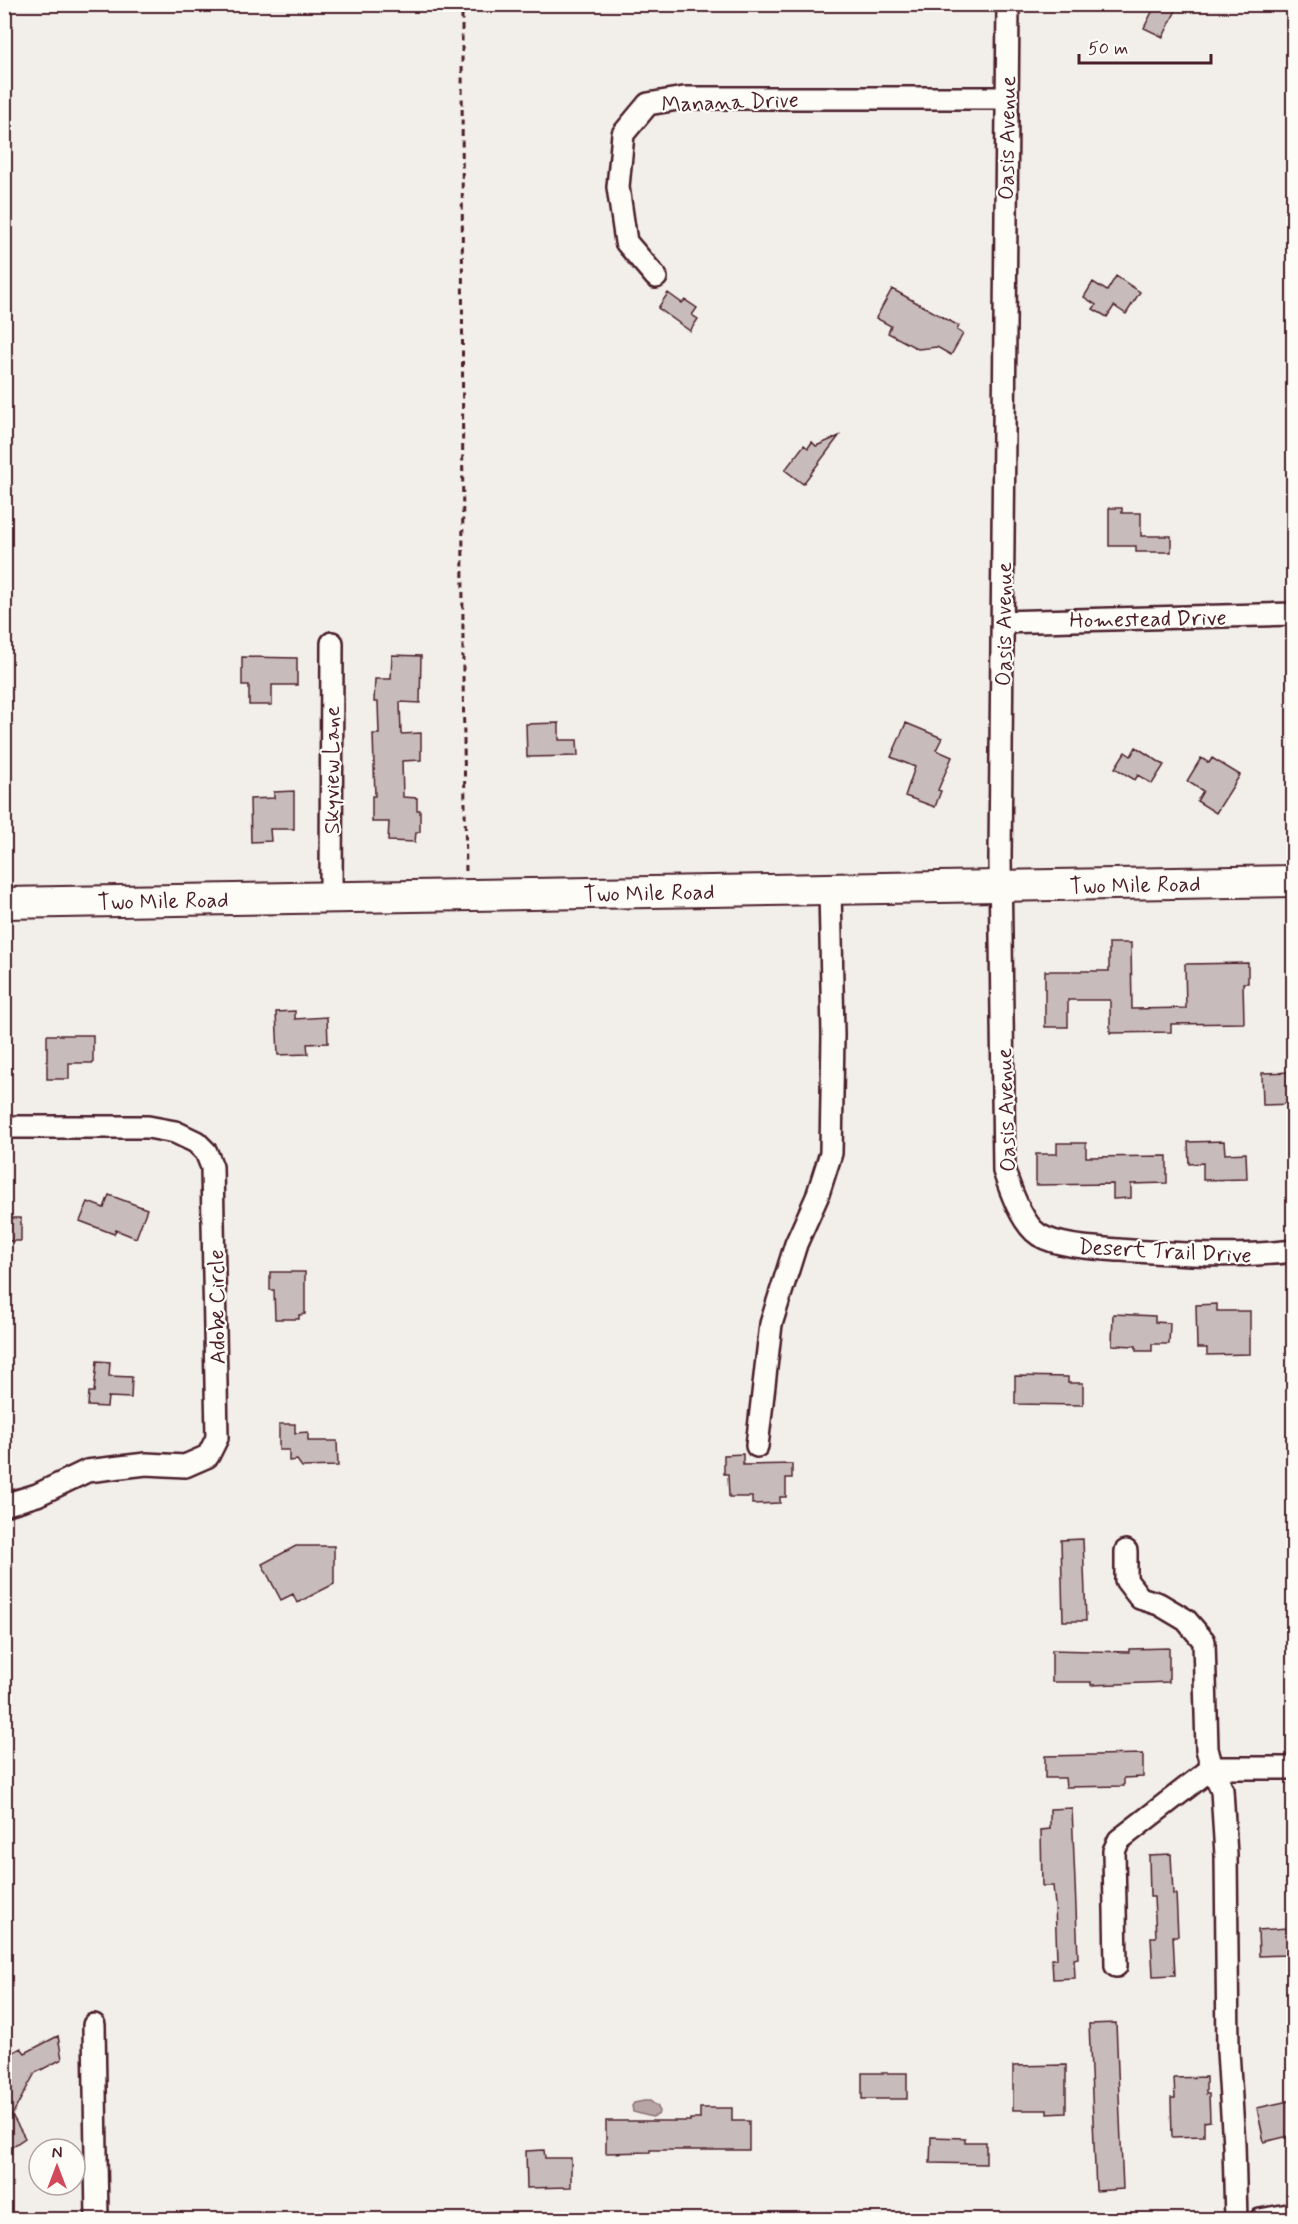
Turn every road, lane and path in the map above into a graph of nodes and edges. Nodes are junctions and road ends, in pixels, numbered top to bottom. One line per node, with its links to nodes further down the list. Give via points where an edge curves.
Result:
1 (462, 4): 11 (path)
2 (1008, 4): 3 (street, Oasis Avenue)
3 (1006, 98): 4 (street, Manana Drive, via 684,98 648,104 623,134 618,187 626,242); 6 (street, Oasis Avenue)
4 (656, 277)
5 (1293, 614): 6 (street, Homestead Drive)
6 (1003, 622): 9 (street, Oasis Avenue)
7 (332, 643): 12 (street, Skyview Lane)
8 (1293, 880): 9 (main road, Two Mile Road)
9 (1001, 886): 10 (main road, Two Mile Road); 15 (street, Oasis Avenue, via 1004,1171 1017,1207)
10 (830, 889): 11 (main road, Two Mile Road); 17 (street, via 831,1153 771,1324)
11 (466, 895): 12 (main road, Two Mile Road)
12 (331, 898): 13 (main road, Two Mile Road)
13 (4, 903)
14 (4, 1127): 18 (street, Adobe Circle, via 148,1127 175,1132 206,1152 212,1167 218,1438 208,1456 185,1466 146,1464 87,1471 37,1495)
15 (1038, 1234): 16 (street, Desert Trail Drive, via 1074,1246 1165,1253 1253,1256)
16 (1293, 1251)
17 (757, 1446)
18 (4, 1505)
19 (1126, 1551): 20 (street, via 1126,1581 1140,1598 1186,1620 1204,1641 1207,1749)
20 (1212, 1768): 21 (street); 22 (street, via 1119,1840 1114,1851); 26 (street, via 1222,1790 1226,1855 1228,2052)
21 (1293, 1768)
22 (1116, 1966)
23 (94, 2025): 25 (street)
24 (1293, 2214): 27 (street)
25 (97, 2220)
26 (1236, 2220)
27 (1260, 2220)

